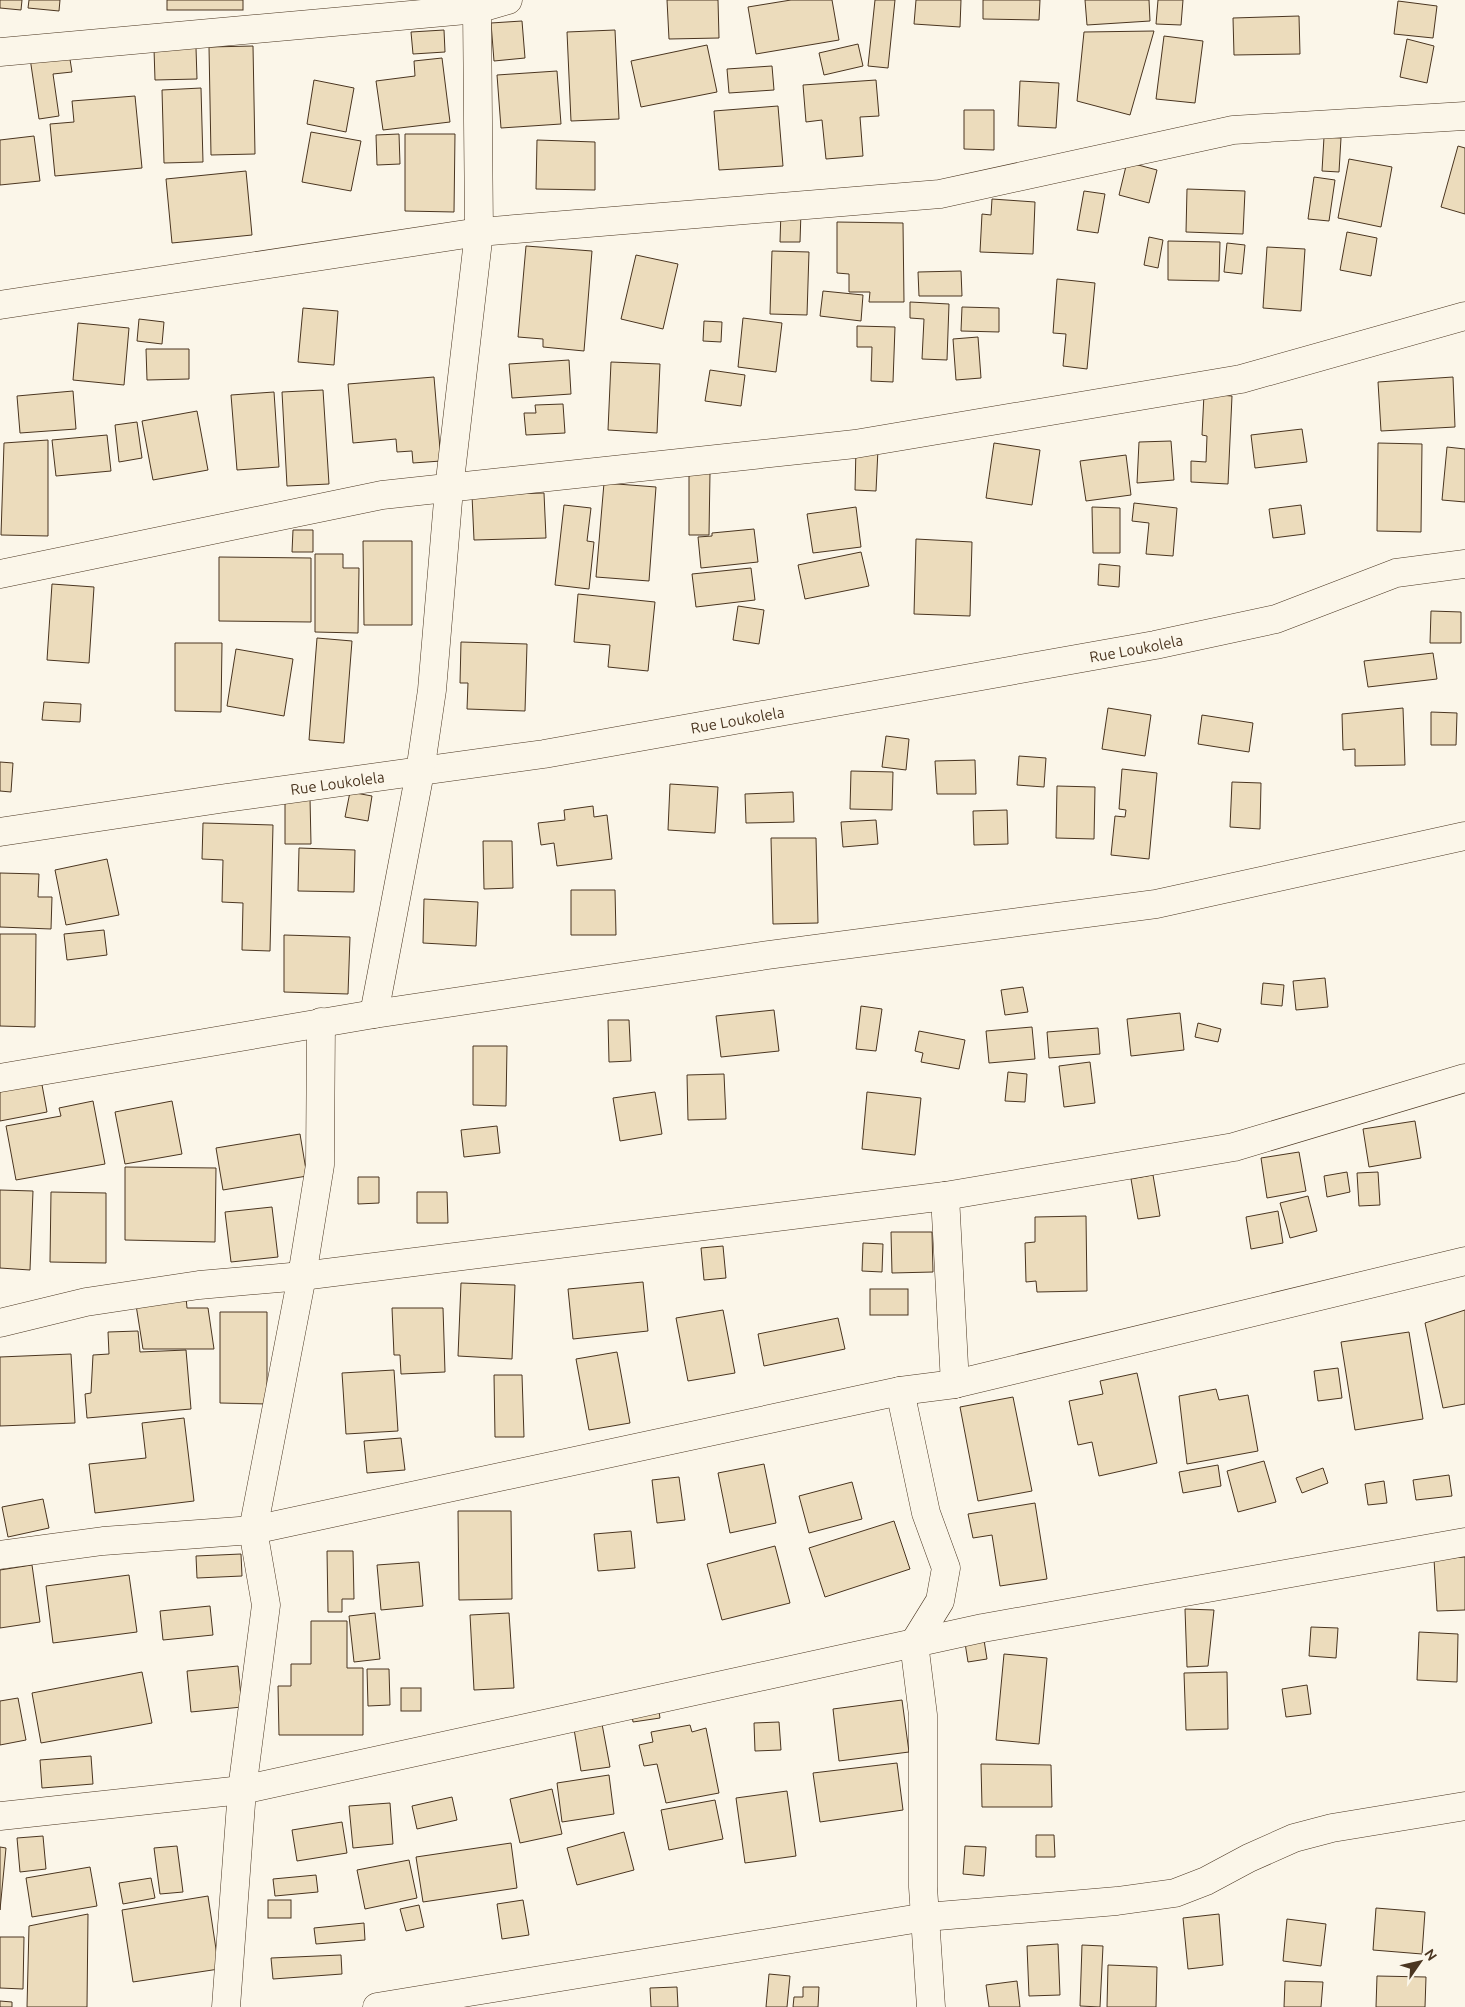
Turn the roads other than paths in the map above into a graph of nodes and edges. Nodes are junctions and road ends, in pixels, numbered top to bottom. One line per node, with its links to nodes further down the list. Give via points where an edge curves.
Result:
1 (508, 0): 2 (street)
2 (478, 5): 3 (street); 5 (street)
3 (0, 52)
4 (1465, 116): 5 (street, via 1233,130 940,194)
5 (479, 232): 6 (street); 8 (street)
6 (0, 305)
7 (1465, 316): 8 (street, via 1241,379 855,444)
8 (449, 488): 10 (street, via 382,495); 11 (street, via 432,690)
9 (1465, 564): 11 (street, Rue Loukolela, via 1396,573 1276,619 1155,646 544,754)
10 (0, 574)
11 (420, 772): 12 (street, Rue Loukolela); 14 (street)
12 (0, 832)
13 (1465, 836): 14 (street, via 1156,904 768,955)
14 (374, 1014): 15 (street)
15 (322, 1022): 16 (street); 20 (street, via 320,1165)
16 (0, 1078)
17 (1465, 1078): 18 (street, via 1234,1147)
18 (945, 1196): 20 (street); 22 (street)
19 (1465, 1261): 22 (street)
20 (302, 1276): 21 (street, via 198,1285 86,1302); 24 (street)
21 (0, 1323)
22 (955, 1384): 23 (street)
23 (900, 1391): 24 (street); 27 (street, via 926,1513 946,1568 940,1601)
24 (253, 1530): 26 (street, via 103,1541); 28 (street, via 266,1605)
25 (1465, 1542): 27 (street, via 983,1628)
26 (0, 1556)
27 (914, 1644): 28 (street); 31 (street, via 923,1715 923,1887)
28 (242, 1790): 30 (street); 32 (street)
29 (1465, 1806): 31 (street, via 1332,1828 1294,1838 1175,1893)
30 (0, 1816)
31 (926, 1917): 33 (street); 34 (street)
32 (226, 2007)
33 (377, 2007)
34 (931, 2007)

